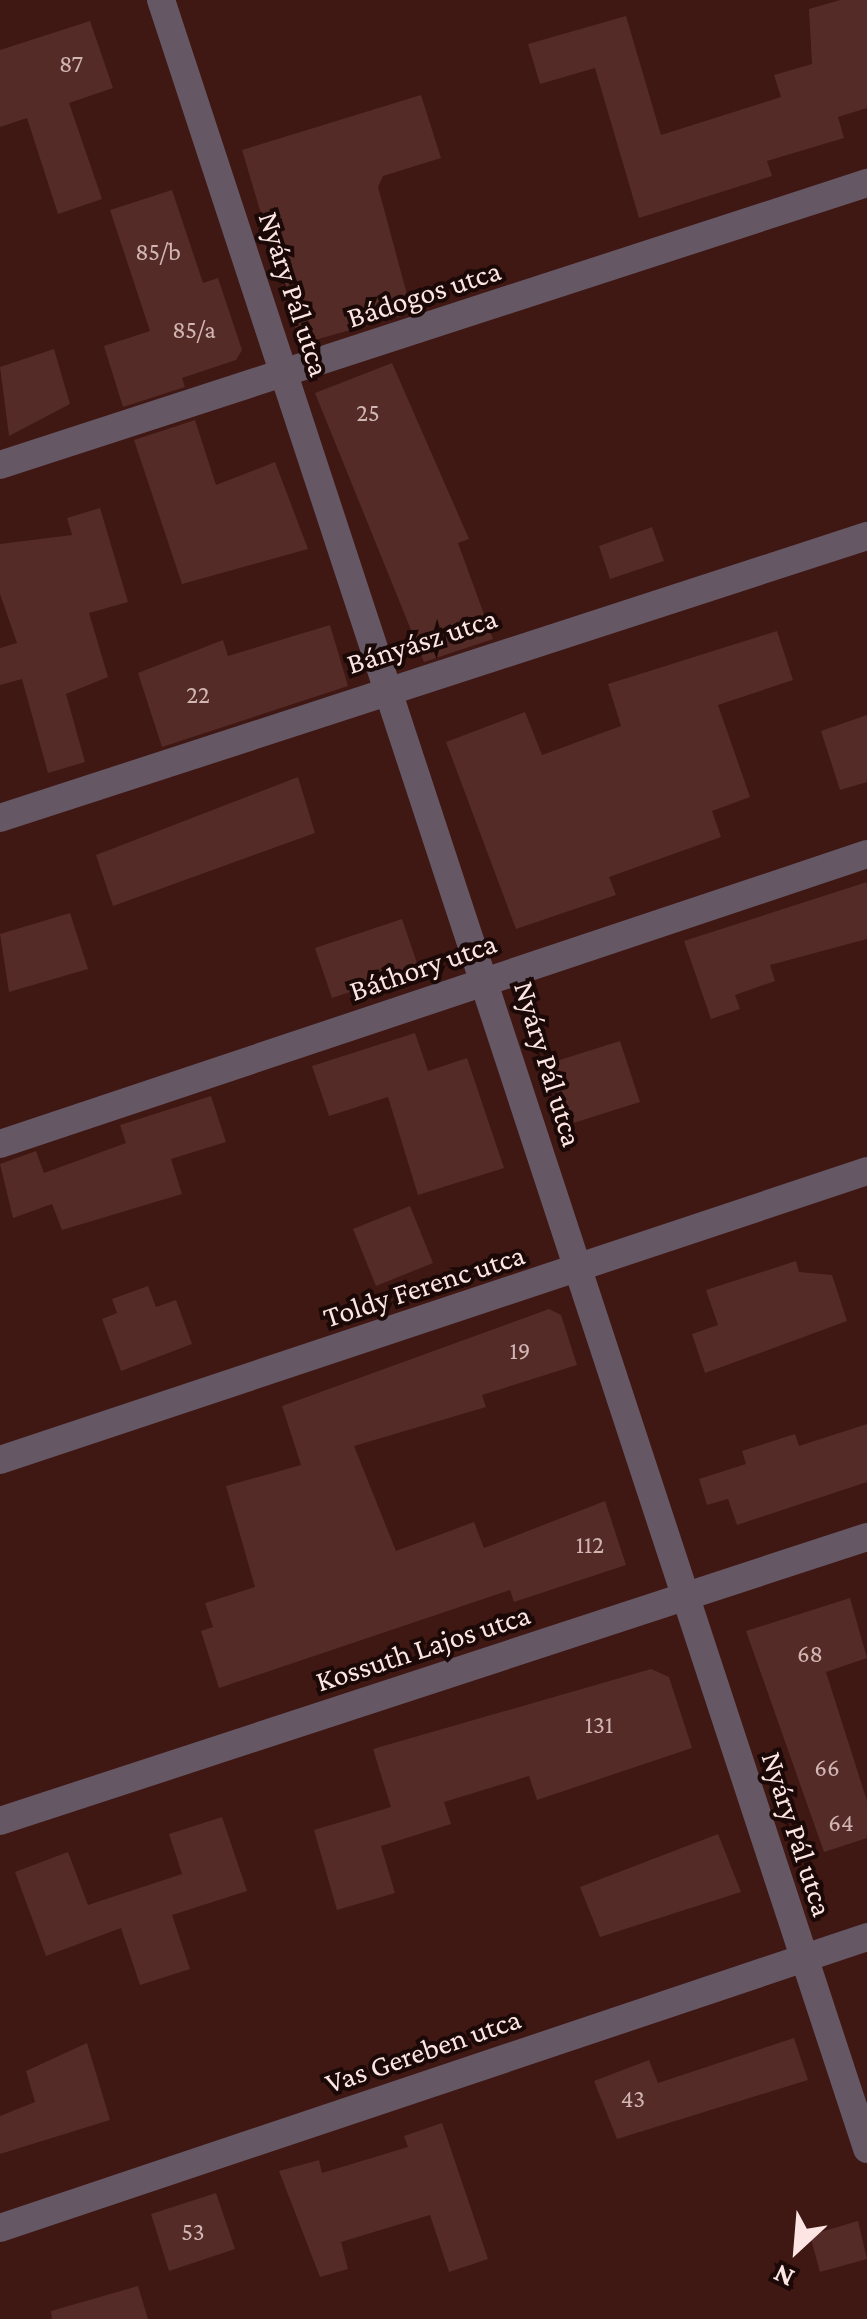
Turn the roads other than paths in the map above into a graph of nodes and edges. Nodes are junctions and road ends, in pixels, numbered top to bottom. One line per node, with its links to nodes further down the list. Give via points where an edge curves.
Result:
1 (161, 0): 3 (street, Nyáry Pál utca)
2 (867, 182): 3 (street, Bádogos utca)
3 (286, 373): 4 (street, Bádogos utca); 6 (street, Nyáry Pál utca)
4 (0, 465)
5 (867, 536): 6 (street, Bányász utca)
6 (384, 686): 7 (street, Bányász utca); 9 (street, Nyáry Pál utca)
7 (0, 818)
8 (867, 854): 9 (street, Báthory utca)
9 (488, 980): 10 (street, Báthory utca); 12 (street, Nyáry Pál utca)
10 (0, 1144)
11 (867, 1171): 12 (street, Toldy Ferenc utca)
12 (578, 1269): 13 (street, Toldy Ferenc utca); 15 (street, Nyáry Pál utca)
13 (0, 1460)
14 (867, 1537): 15 (street, Kossuth Lajos utca)
15 (685, 1596): 16 (street, Kossuth Lajos utca); 18 (street, Nyáry Pál utca)
16 (0, 1821)
17 (867, 1937): 18 (street, Vas Gereben utca)
18 (804, 1958): 19 (street, Nyáry Pál utca); 20 (street, Vas Gereben utca)
19 (867, 2149)
20 (0, 2228)

